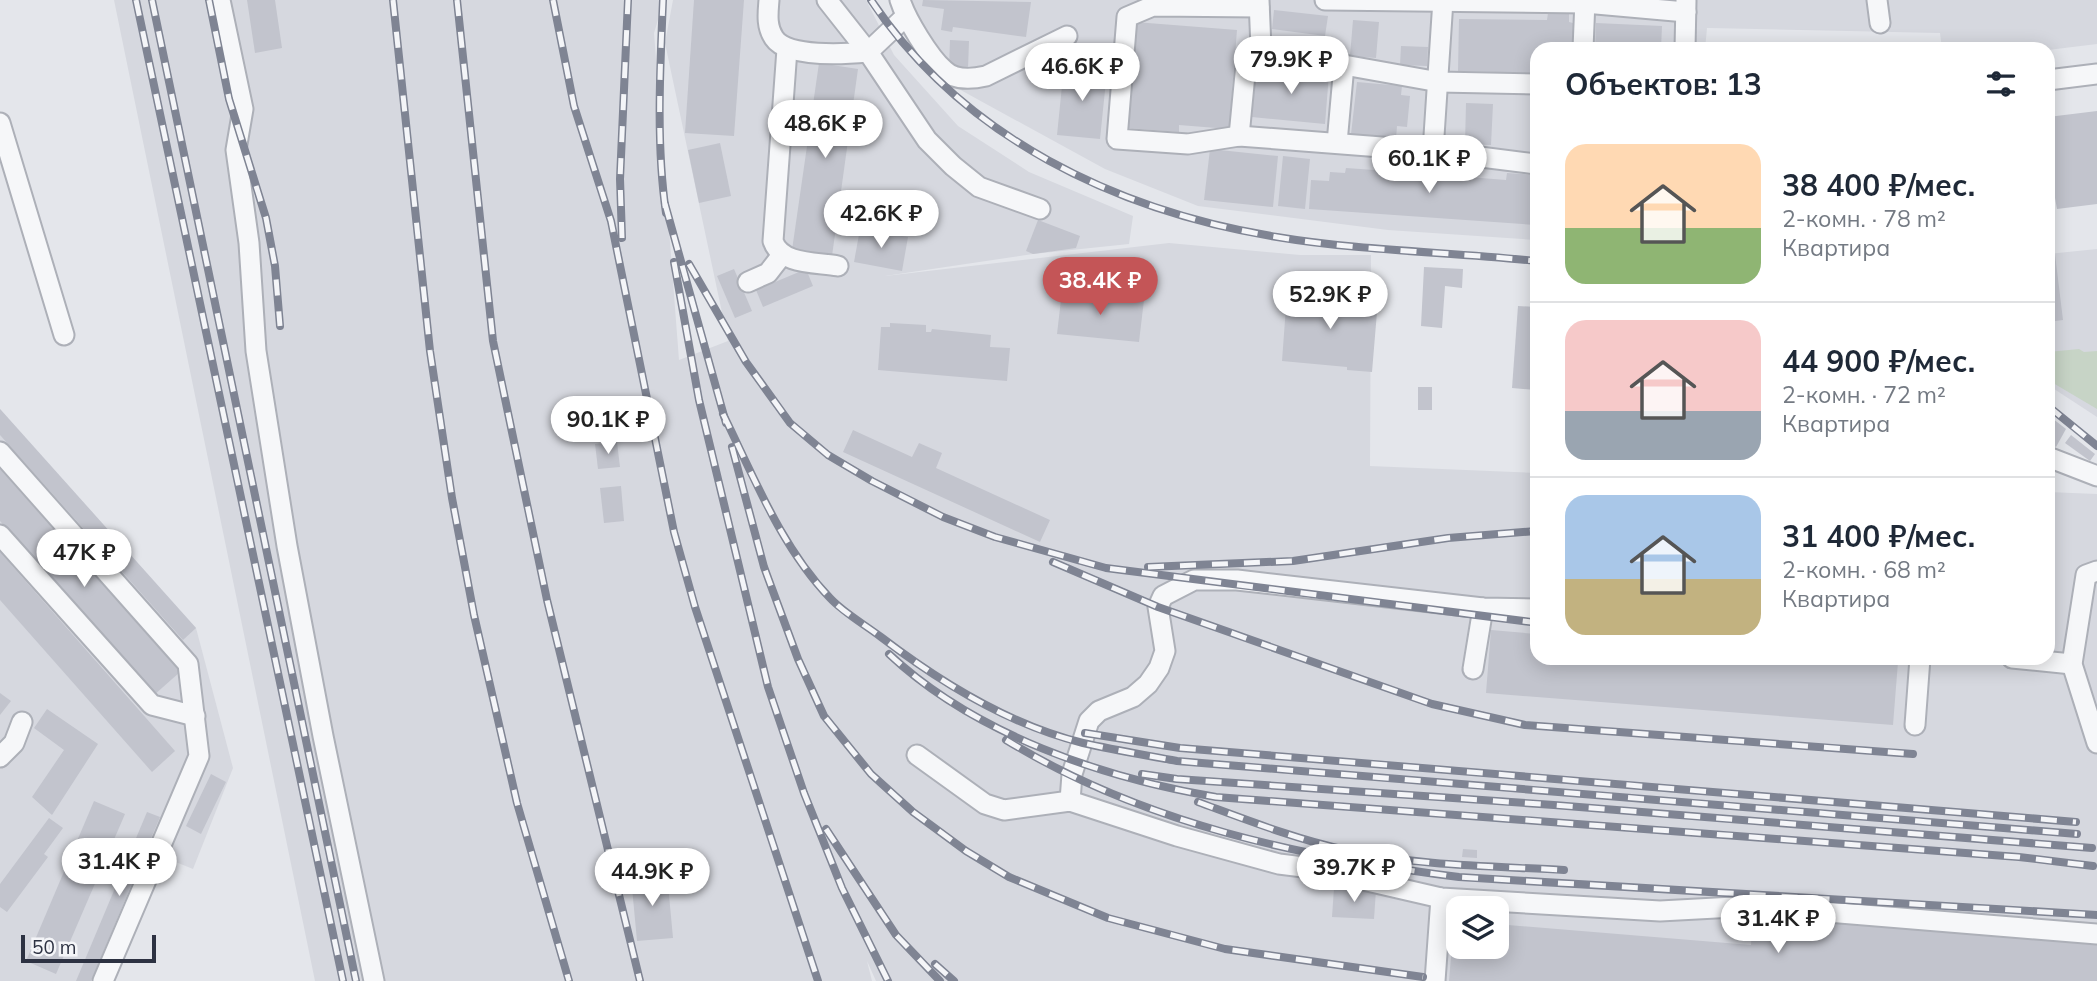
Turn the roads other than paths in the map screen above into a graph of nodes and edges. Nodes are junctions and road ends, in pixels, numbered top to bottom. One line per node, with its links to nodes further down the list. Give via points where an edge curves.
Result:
1 (220, 0): 54 (street, via 243,109 236,150 258,364 287,546)
2 (769, 0): 16 (street, via 767,20 774,38)
3 (827, 0): 17 (street)
4 (1325, 0): 6 (street)
5 (1877, 0): 11 (street)
6 (1443, 1): 7 (street); 21 (street)
7 (1585, 2): 9 (street); 13 (street)
8 (1259, 4): 15 (street); 24 (street, via 1153,6 1127,17 1117,139 1188,145)
9 (1686, 6): 14 (street)
10 (903, 9): 12 (street, via 944,71 958,77 986,76); 17 (street)
11 (1880, 23)
12 (1067, 36)
13 (1583, 42)
14 (1685, 42)
15 (1261, 48): 18 (street, via 1323,55); 24 (street, via 1247,64)
16 (787, 49): 17 (street); 29 (street, via 773,241)
17 (868, 52): 28 (street, via 927,140 953,166 979,187)
18 (1344, 65): 21 (street); 25 (street)
19 (2097, 74): 20 (street)
20 (2055, 79)
21 (1439, 82): 22 (street); 26 (street)
22 (1530, 84)
23 (0, 123): 32 (street)
24 (1239, 136): 25 (street)
25 (1338, 143): 26 (street)
26 (1433, 150): 27 (street)
27 (1530, 163)
28 (1040, 209)
29 (782, 255): 30 (street); 31 (street, via 768,273)
30 (838, 266)
31 (748, 282)
32 (64, 335)
33 (0, 452): 44 (street, via 188,664)
34 (2055, 460): 35 (street)
35 (2097, 476)
36 (0, 535): 44 (street, via 152,705)
37 (2097, 571): 41 (street, via 2086,575)
38 (1483, 608): 39 (street); 43 (street); 50 (street, via 1237,580 1194,580 1175,588 1163,596 1158,607 1165,651 1159,668 1133,697 1099,711 1089,721 1072,774)
39 (1530, 610)
40 (2055, 662): 41 (street)
41 (2072, 664): 47 (street)
42 (1919, 665): 46 (street)
43 (1473, 669)
44 (195, 716): 53 (street, via 199,756)
45 (22, 722): 49 (street, via 15,743)
46 (1915, 724)
47 (2097, 743)
48 (917, 755): 50 (street, via 985,804 1004,810)
49 (0, 757)
50 (1070, 801): 51 (street, via 1279,864)
51 (1441, 898): 52 (street, via 1660,911 1753,906); 55 (street)
52 (2097, 934)
53 (103, 981)
54 (374, 981)
55 (1435, 981)

